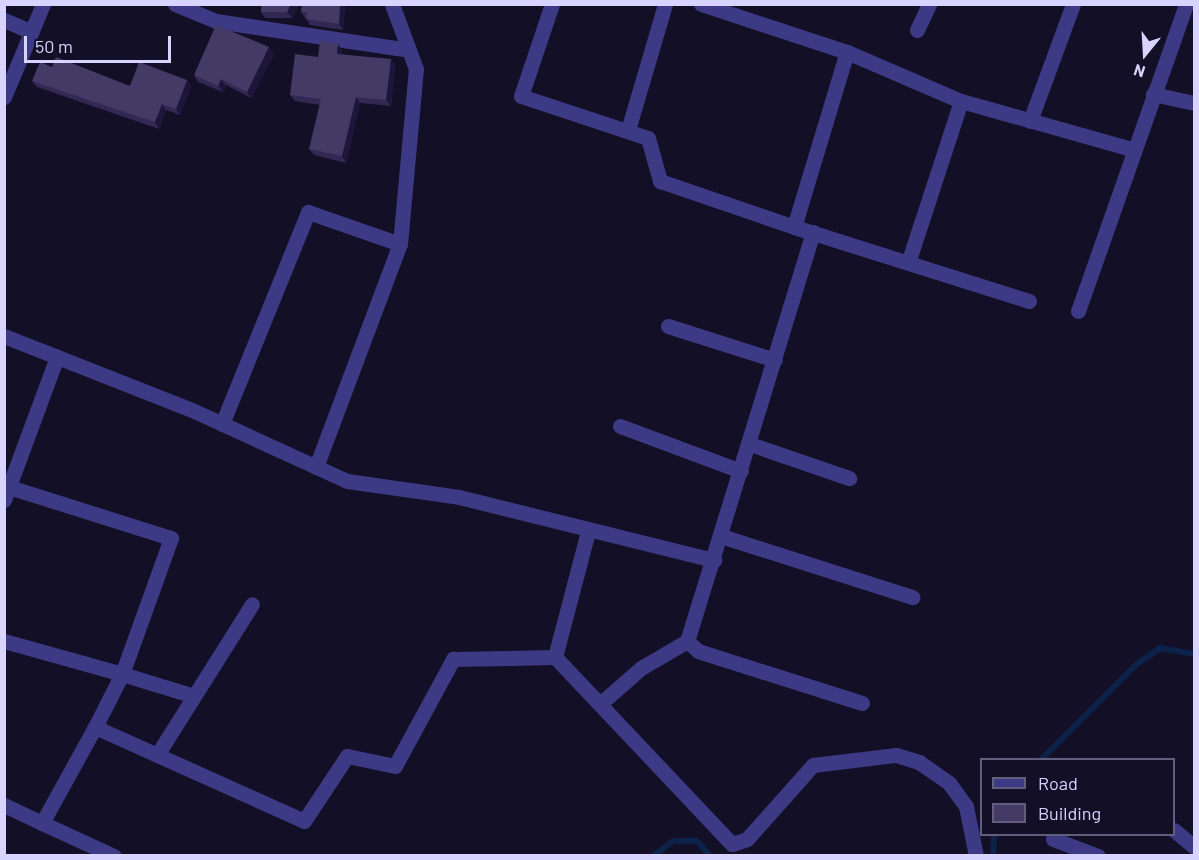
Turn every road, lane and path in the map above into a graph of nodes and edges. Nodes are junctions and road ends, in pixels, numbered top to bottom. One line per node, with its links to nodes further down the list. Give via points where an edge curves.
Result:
1 (43, 4): 12 (street)
2 (175, 4): 13 (street, via 216,21)
3 (392, 4): 13 (street)
4 (552, 4): 20 (street, via 521,96)
5 (665, 4): 20 (street)
6 (701, 4): 14 (street)
7 (928, 4): 11 (street)
8 (1073, 4): 19 (street)
9 (1186, 4): 15 (street)
10 (4, 20): 12 (street)
11 (917, 30)
12 (32, 32): 16 (street)
13 (409, 50): 24 (street, via 416,69)
14 (847, 52): 17 (street); 22 (street)
15 (1153, 94): 18 (street); 21 (street)
16 (4, 97)
17 (961, 101): 19 (street); 25 (street)
18 (1194, 103)
19 (1030, 121): 21 (street)
20 (628, 130): 22 (street, via 648,138 660,181)
21 (1132, 149): 27 (street)
22 (794, 227): 23 (street)
23 (813, 232): 25 (street); 31 (street)
24 (400, 244): 32 (street, via 308,212); 35 (street)
25 (909, 260): 26 (street)
26 (1029, 301)
27 (1078, 311)
28 (668, 326): 31 (street)
29 (4, 336): 30 (street)
30 (57, 357): 32 (street); 38 (street)
31 (775, 360): 34 (street)
32 (222, 424): 35 (street)
33 (620, 426): 36 (street)
34 (750, 444): 36 (street); 37 (street)
35 (316, 467): 39 (street, via 347,481 459,497)
36 (741, 471): 40 (street)
37 (849, 478)
38 (7, 494): 47 (street, via 171,538)
39 (588, 531): 41 (street); 46 (street)
40 (722, 536): 41 (street); 42 (street)
41 (714, 560): 44 (street)
42 (912, 597)
43 (252, 604): 48 (street)
44 (687, 640): 49 (street, via 641,668); 50 (street, via 698,651)
45 (4, 641): 47 (street)
46 (555, 657): 49 (street); 52 (street, via 453,658 395,766 346,756 304,821)
47 (122, 674): 48 (street); 51 (street)
48 (194, 696): 52 (street)
49 (601, 703): 59 (street, via 732,844 747,839 813,765 896,755 919,762 949,783 966,807)
50 (862, 703)
51 (94, 727): 52 (street); 54 (street)
52 (157, 754)
53 (4, 805): 54 (street)
54 (42, 823): 58 (street)
55 (1175, 832): 57 (street)
56 (1053, 839): 60 (street)
57 (1194, 847)
58 (114, 855)
59 (976, 855)
60 (1098, 855)

